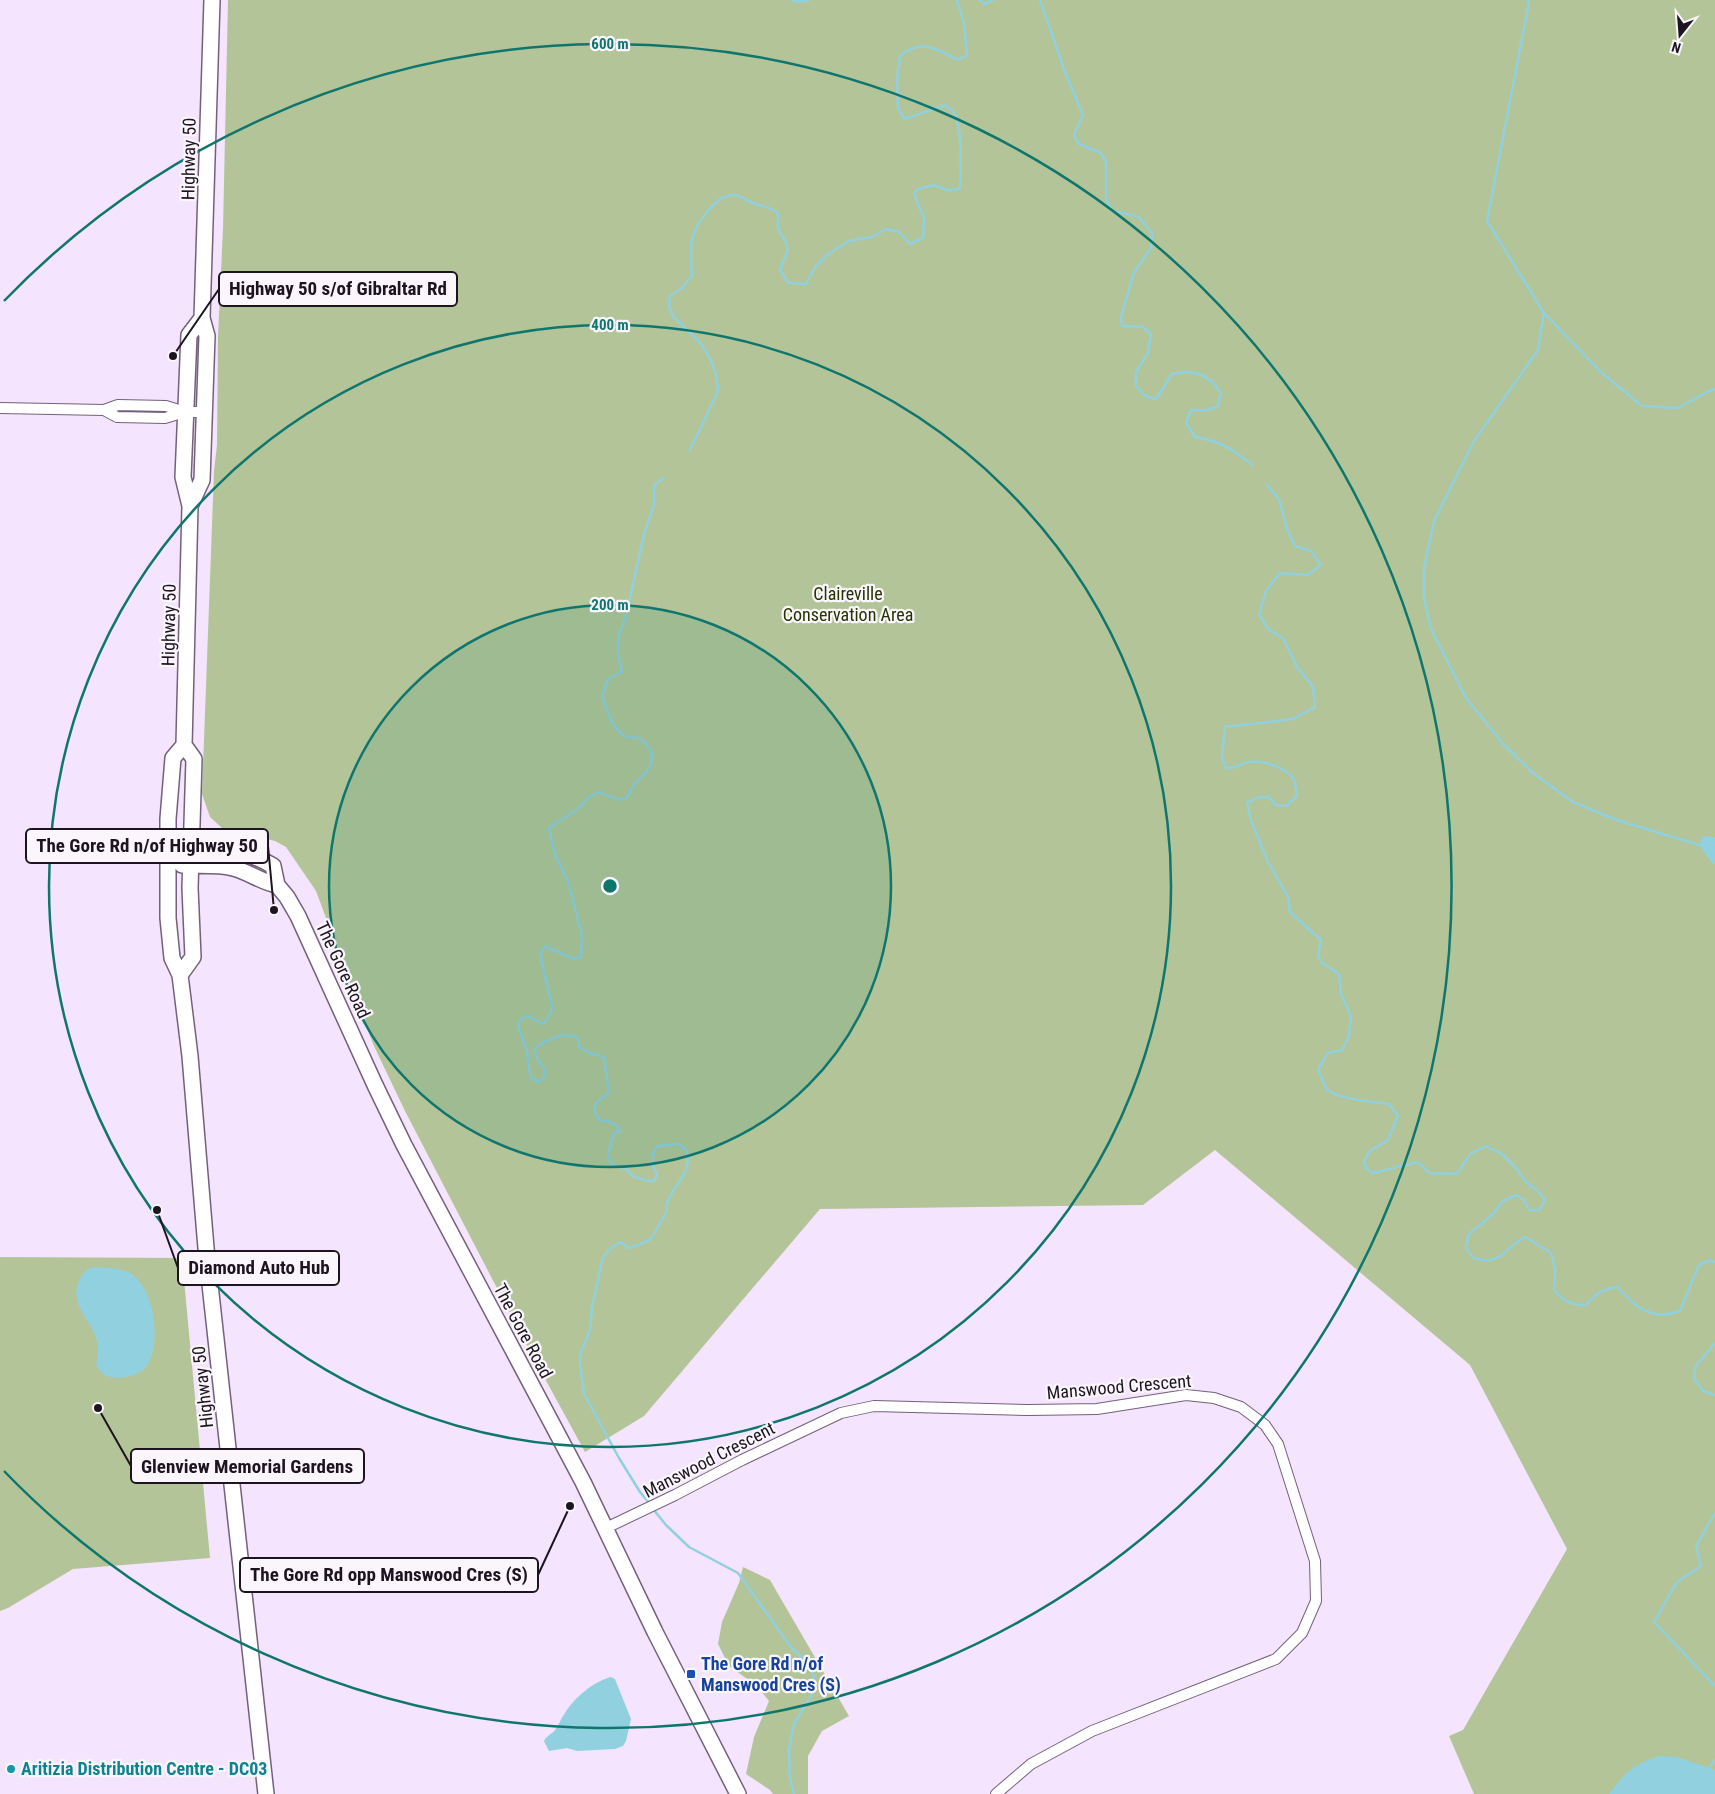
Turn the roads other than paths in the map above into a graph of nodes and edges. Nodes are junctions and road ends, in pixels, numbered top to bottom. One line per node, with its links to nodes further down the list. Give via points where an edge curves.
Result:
1 (212, 0): 2 (main road, Highway 50)
2 (202, 318): 4 (main road, Highway 50, via 189,335); 5 (main road, Highway 50, via 207,336)
3 (0, 408): 4 (street, via 104,410 117,416 165,418)
4 (185, 412): 5 (street); 6 (main road, Highway 50, via 183,477)
5 (204, 412): 6 (main road, Highway 50, via 202,480)
6 (190, 506): 7 (main road, Highway 50)
7 (184, 745): 8 (main road, Highway 50, via 194,759); 9 (main road, Highway 50, via 173,758)
8 (191, 847): 10 (main road, Highway 50); 11 (main road, The Gore Road, via 225,848 254,855 273,866)
9 (168, 864): 10 (main road); 12 (main road, Highway 50, via 172,958)
10 (191, 865): 11 (main road, via 232,868); 12 (main road, Highway 50, via 193,957)
11 (277, 885): 13 (main road, The Gore Road, via 298,916 404,1144)
12 (180, 975): 14 (main road, Highway 50, via 206,1248)
13 (606, 1528): 15 (main road, The Gore Road); 16 (street, Manswood Crescent, via 841,1413 874,1406 1097,1409 1186,1395 1214,1398 1241,1407 1265,1425 1278,1444 1315,1561 1316,1601 1302,1633 1276,1659 1092,1730 1031,1764)
14 (266, 1794)
15 (738, 1794)
16 (996, 1794)

